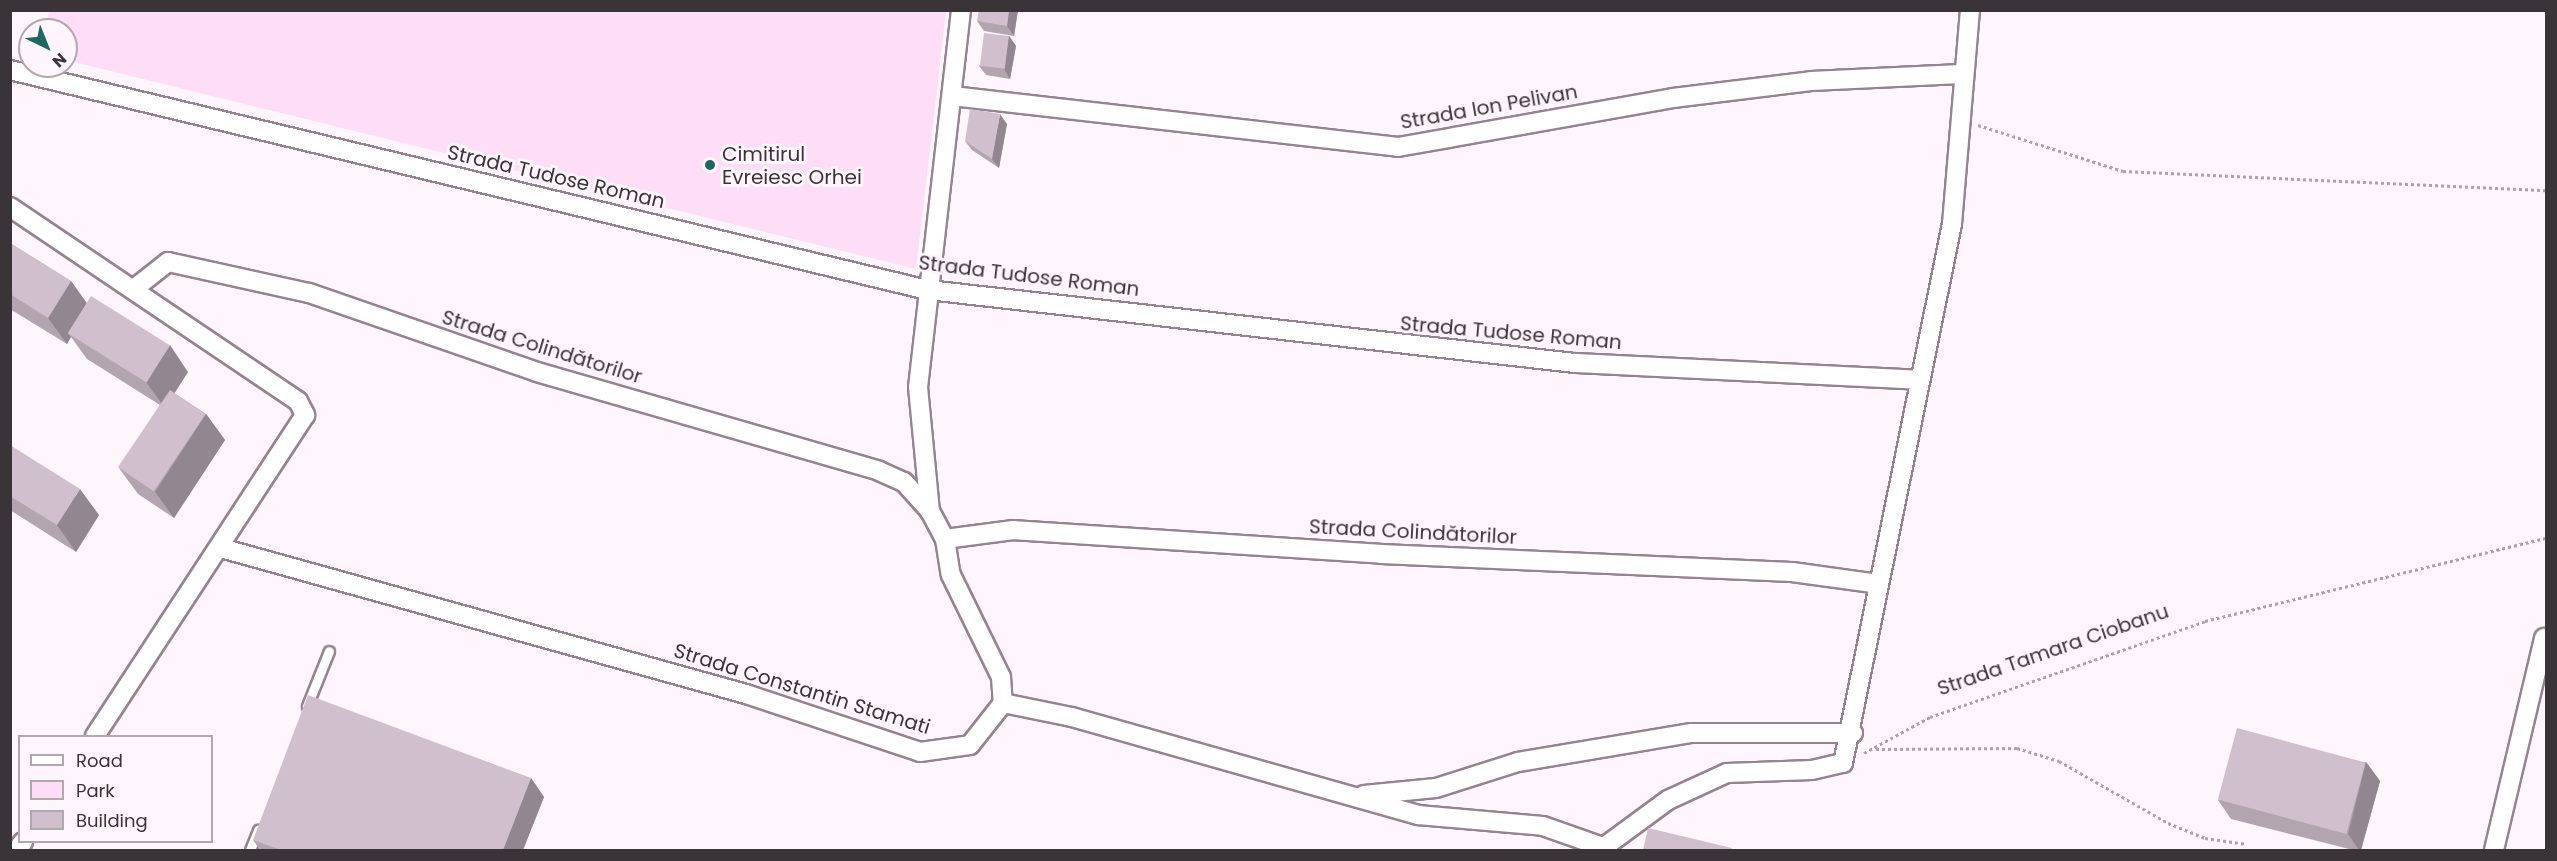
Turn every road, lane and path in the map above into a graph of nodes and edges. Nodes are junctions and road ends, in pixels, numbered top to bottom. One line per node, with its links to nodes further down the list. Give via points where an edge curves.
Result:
1 (961, 10): 5 (street)
2 (1970, 10): 4 (street)
3 (10, 70): 10 (street, Strada Tudose Roman)
4 (1961, 74): 5 (street, Strada Ion Pelivan, via 1811,81 1673,98 1398,147); 6 (street)
5 (952, 96): 10 (street)
6 (1959, 119): 7 (path, via 2123,171); 11 (street, via 1952,224)
7 (2547, 190)
8 (10, 207): 9 (street)
9 (135, 288): 12 (street, Strada Colindătorilor, via 168,262 309,293 537,372 879,471 904,482); 15 (street, via 298,401 305,415)
10 (928, 290): 11 (street, Strada Tudose Roman, via 1575,363); 12 (street, via 918,387)
11 (1920, 380): 16 (street)
12 (930, 511): 14 (street)
13 (2547, 538): 23 (path, Strada Tamara Ciobanu, via 2205,621 1930,717)
14 (945, 539): 16 (street, Strada Colindătorilor, via 1013,530 1381,554 1791,572); 19 (street, via 951,575 1000,677)
15 (221, 548): 19 (street, Strada Constantin Stamati, via 746,694 920,752 970,745); 22 (street)
16 (1878, 584): 21 (street)
17 (2544, 638): 30 (street)
18 (329, 651): 20 (lane)
19 (1003, 703): 25 (street, via 1072,717)
20 (303, 717)
21 (1853, 733): 24 (street); 25 (street, via 1692,733 1518,762 1436,788)
22 (96, 735)
23 (1874, 749): 24 (path, Strada Tamara Ciobanu); 27 (path, via 2017,748 2059,761 2168,823 2205,838)
24 (1843, 762): 28 (street, via 1812,770 1727,773 1668,800)
25 (1353, 797): 28 (street, via 1418,815 1543,826)
26 (264, 817): 29 (lane)
27 (2247, 844)
28 (1602, 848)
29 (250, 850)
30 (2494, 850)

